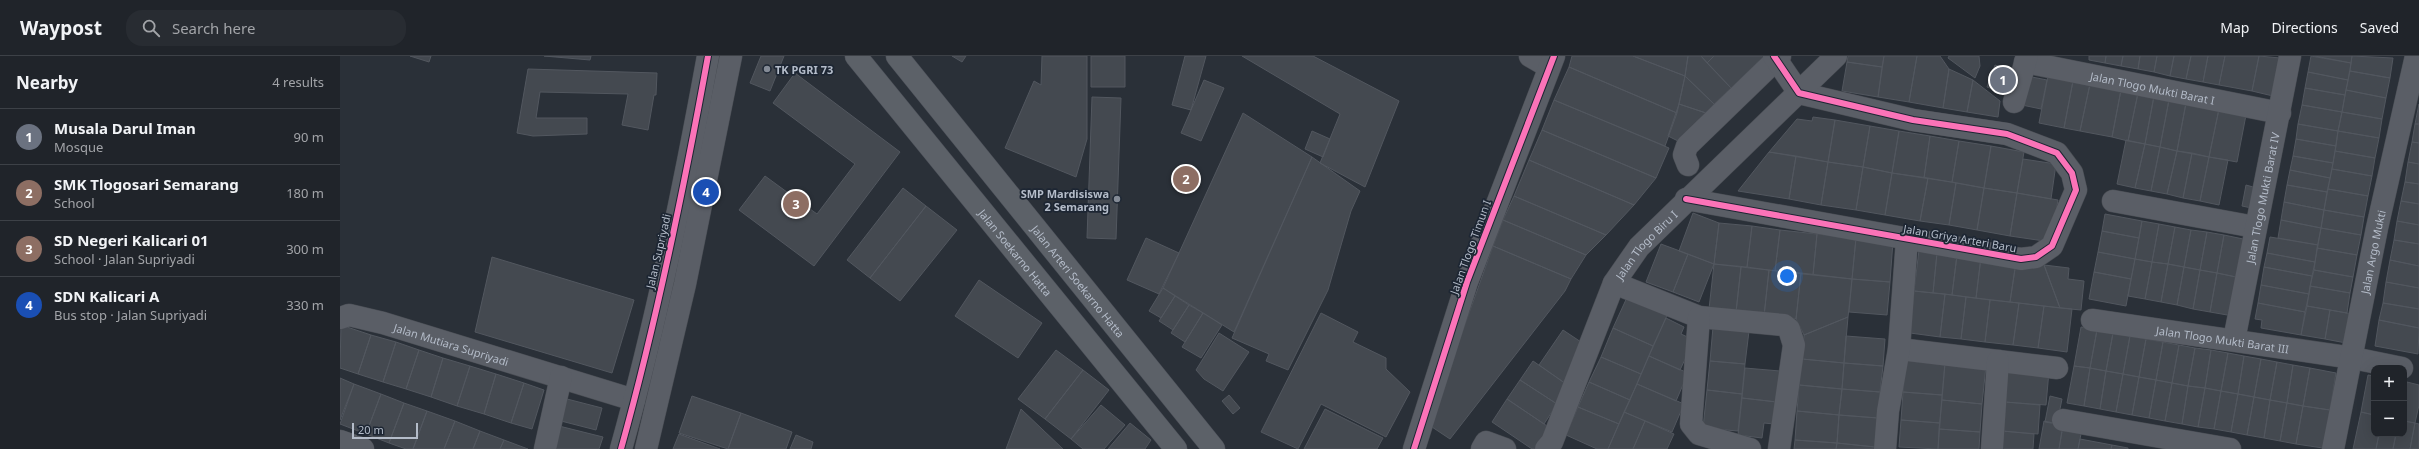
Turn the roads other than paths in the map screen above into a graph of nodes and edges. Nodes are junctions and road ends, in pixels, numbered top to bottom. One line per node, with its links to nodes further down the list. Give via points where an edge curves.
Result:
1 (708, 56): 15 (street, Jalan Supriyadi)
2 (731, 56): 15 (street, Jalan Supriyadi)
3 (856, 56): 42 (main road, Jalan Soekarno Hatta)
4 (897, 56): 43 (main road, Jalan Arteri Soekarno Hatta)
5 (1530, 56): 11 (street)
6 (1836, 56): 12 (street, Jalan Tlogo Biru I)
7 (2290, 56): 14 (street, Jalan Tlogo Mukti Barat IV)
8 (2416, 56): 27 (street, Jalan Argo Mukti, via 2377,228)
9 (1777, 57): 12 (street); 16 (street, via 1687,146 1684,155)
10 (2026, 59): 13 (street); 14 (street, Jalan Tlogo Mukti Barat I)
11 (1552, 61): 44 (street, Jalan Tlogo Timun I, via 1467,282)
12 (1799, 93): 17 (street, Jalan Tlogo Biru I); 20 (street, Jalan Griya Arteri Baru, via 1913,120 2006,134 2057,153 2072,173 2076,190 2065,219 2052,246 2036,257 2021,259)
13 (2014, 102)
14 (2280, 113): 19 (street, Jalan Tlogo Mukti Barat IV)
15 (702, 147): 34 (street, Jalan Supriyadi); 41 (street, Jalan Supriyadi, via 685,284)
16 (1688, 165)
17 (1686, 199): 20 (street, Jalan Griya Arteri Baru); 21 (street, Jalan Tlogo Biru I, via 1638,247)
18 (2113, 201): 19 (street)
19 (2255, 227): 25 (street, Jalan Tlogo Mukti Barat IV)
20 (1907, 239): 26 (street, Jalan Griya Arteri Baru)
21 (1614, 283): 22 (street); 37 (street, Jalan Tlogo Biru I)
22 (1700, 317): 47 (street, via 1691,424 1699,434); 48 (street, via 1784,326 1789,329 1794,345)
23 (340, 318): 33 (street, Jalan Mutiara Supriyadi, via 349,315 383,323)
24 (2092, 320): 25 (street, Jalan Tlogo Mukti Barat III)
25 (2234, 340): 27 (street, Jalan Tlogo Mukti Barat III)
26 (1899, 349): 28 (street); 49 (street, Jalan Griya Arteri Baru, via 1888,412)
27 (2353, 358): 29 (street, Jalan Tlogo Mukti Barat III); 52 (street, Jalan Argo Mukti)
28 (1998, 361): 30 (street); 50 (street)
29 (2388, 365)
30 (2057, 368)
31 (2407, 369): 32 (street, Jalan Tlogo Mukti Barat III)
32 (2419, 371)
33 (561, 377): 34 (street, Jalan Mutiara Supriyadi); 39 (street)
34 (634, 400): 40 (street, Jalan Supriyadi)
35 (2063, 420): 51 (street)
36 (340, 441): 38 (street)
37 (1556, 447)
38 (363, 449)
39 (545, 449)
40 (621, 449)
41 (646, 449)
42 (1176, 449)
43 (1214, 449)
44 (1414, 449)
45 (1482, 449): 46 (street, via 1486,442)
46 (1505, 449)
47 (1750, 449)
48 (1779, 449)
49 (1885, 449)
50 (1992, 449)
51 (2230, 449)
52 (2334, 449)

